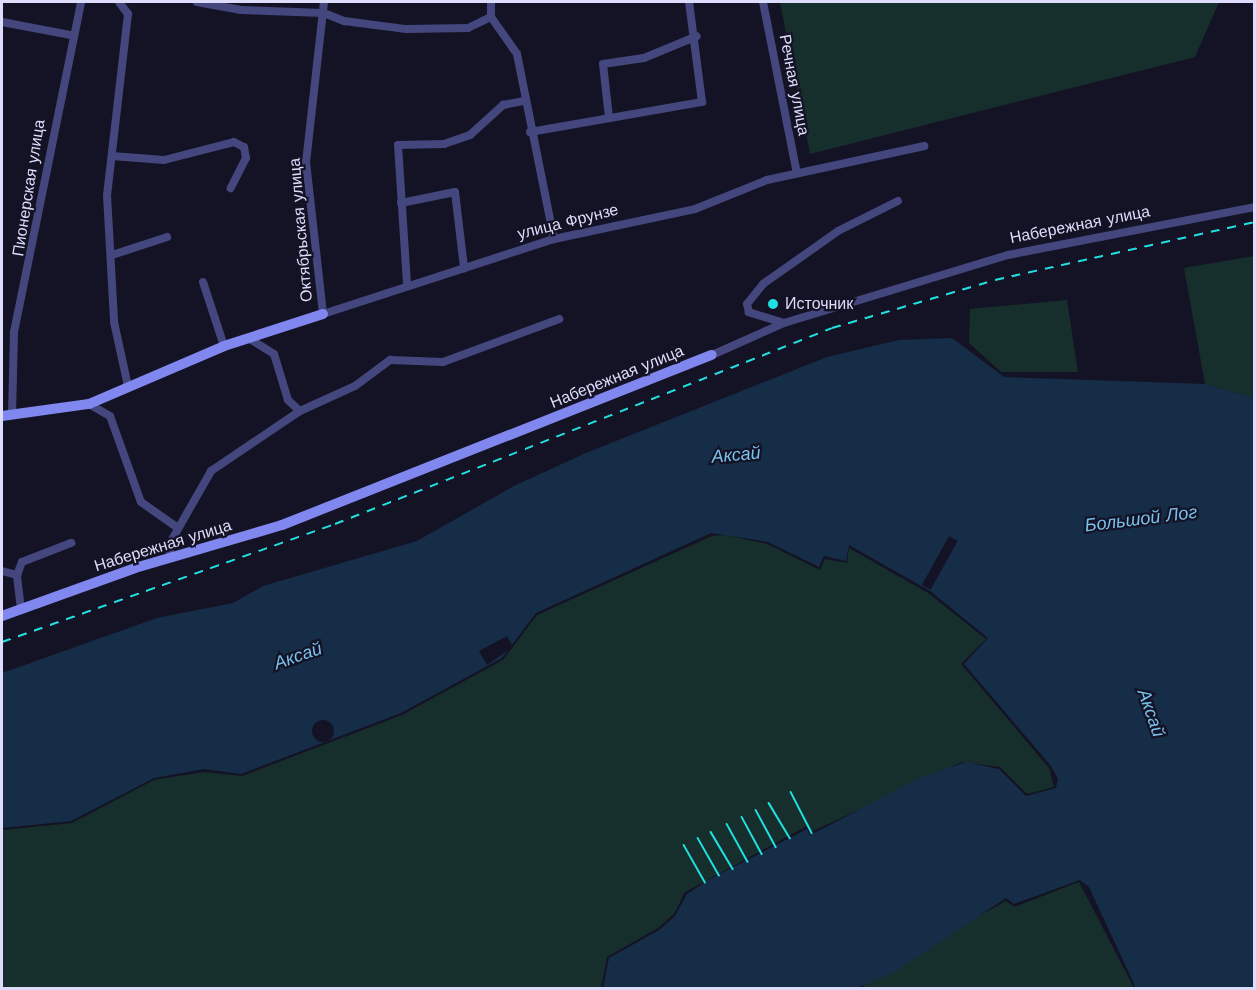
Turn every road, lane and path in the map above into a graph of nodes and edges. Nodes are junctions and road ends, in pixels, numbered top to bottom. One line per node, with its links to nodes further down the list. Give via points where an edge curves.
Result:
1 (81, 2): 11 (street, Пионерская улица)
2 (119, 2): 17 (street, via 128,14 118,64)
3 (197, 2): 8 (street, via 241,10)
4 (324, 2): 8 (street, Октябрьская улица)
5 (491, 2): 9 (street)
6 (689, 2): 12 (street)
7 (763, 2): 18 (street, Речная улица)
8 (324, 13): 9 (street, via 344,21 452,31); 29 (street, Октябрьская улица, via 306,162)
9 (491, 17): 13 (street, via 517,54)
10 (2, 22): 11 (street)
11 (70, 35): 38 (street, Пионерская улица, via 14,332)
12 (697, 36): 14 (street, via 644,58 603,64); 14 (street, via 702,102)
13 (523, 101): 15 (street); 21 (street, via 503,105 470,135 444,144 398,145)
14 (609, 118): 15 (street)
15 (530, 132): 24 (street)
16 (924, 146): 18 (street, улица Фрунзе)
17 (112, 156): 19 (street, via 164,160 234,142 244,147 246,158); 25 (street, via 107,195)
18 (797, 173): 24 (street, улица Фрунзе, via 695,209)
19 (231, 188)
20 (898, 201): 31 (street, via 820,242 752,296 749,312)
21 (401, 203): 26 (street, via 455,192); 28 (street)
22 (1254, 207): 31 (street, Набережная улица, via 1008,255)
23 (167, 237): 25 (street)
24 (555, 239): 26 (street, улица Фрунзе)
25 (112, 255): 35 (street, via 114,322)
26 (464, 268): 28 (street, улица Фрунзе)
27 (203, 282): 33 (street)
28 (407, 285): 29 (street, улица Фрунзе)
29 (323, 314): 32 (street, улица Фрунзе)
30 (559, 319): 37 (street, via 443,362 390,360 355,386)
31 (784, 323): 34 (street, Набережная улица)
32 (250, 339): 33 (street, улица Фрунзе); 37 (street, via 274,354 288,400)
33 (224, 346): 35 (street, улица Фрунзе)
34 (712, 355): 41 (street, Набережная улица, via 303,517)
35 (128, 386): 36 (street, улица Фрунзе)
36 (89, 405): 38 (street, улица Фрунзе); 39 (street, via 110,416 141,502)
37 (300, 411): 39 (street, via 212,471)
38 (7, 416)
39 (178, 528): 41 (street, via 170,543)
40 (71, 543): 43 (street, via 22,562)
41 (170, 558): 44 (street, Набережная улица)
42 (2, 571): 43 (street)
43 (17, 575): 44 (street)
44 (21, 609): 45 (street, Набережная улица)
45 (2, 616)

